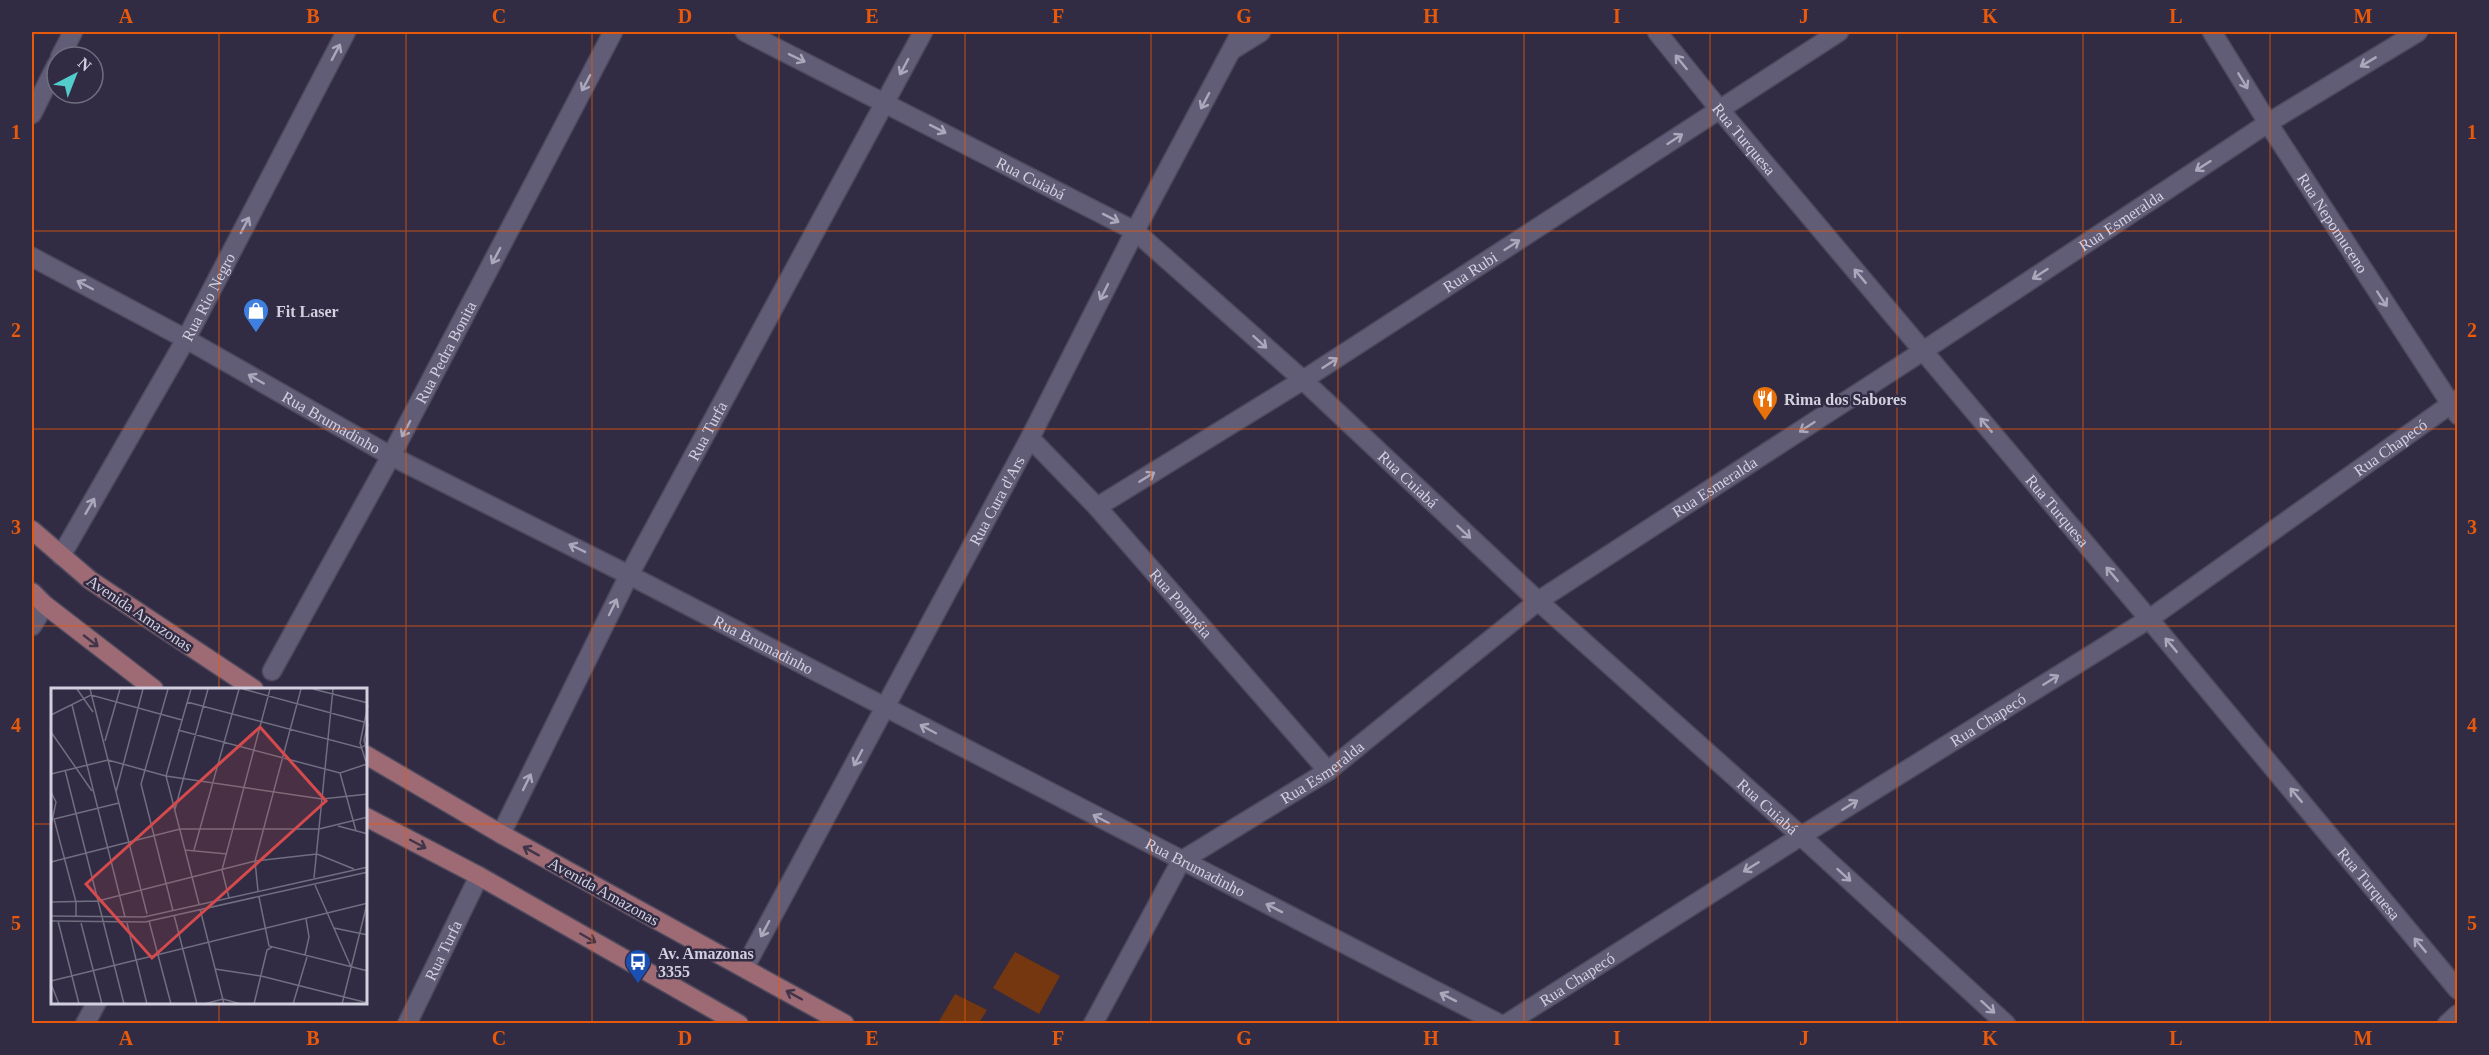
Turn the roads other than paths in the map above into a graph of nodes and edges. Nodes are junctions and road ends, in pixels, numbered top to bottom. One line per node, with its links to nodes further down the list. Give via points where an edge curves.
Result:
1 (346, 32): 19 (street, Rua Rio Negro, one-way to 1)
2 (613, 32): 24 (street, Rua Pedra Bonita, one-way to 24)
3 (745, 32): 13 (street, Rua Cuiabá, one-way to 13)
4 (923, 32): 13 (street, Rua Turfa, one-way to 13)
5 (1241, 32): 11 (street, Rua Cura d'Ars)
6 (1261, 32): 11 (street)
7 (1657, 32): 14 (street, Rua Turquesa, one-way to 7)
8 (1839, 32): 14 (street, Rua Rubi)
9 (2212, 32): 16 (street, Rua Nepomuceno, one-way to 16)
10 (2418, 32): 16 (street, Rua Esmeralda, one-way to 16)
11 (1232, 50): 17 (street, Rua Cura d'Ars, one-way to 17)
12 (45, 88): 15 (street)
13 (886, 102): 17 (street, Rua Cuiabá, one-way to 17); 28 (street, Rua Turfa)
14 (1720, 110): 20 (street, Rua Turquesa, one-way to 14); 21 (street, Rua Rubi, one-way to 14)
15 (32, 114)
16 (2268, 123): 20 (street, Rua Esmeralda, one-way to 20); 22 (street, Rua Nepomuceno, one-way to 22)
17 (1135, 231): 21 (street, Rua Cuiabá, one-way to 21); 23 (street, Rua Cura d'Ars, one-way to 23)
18 (32, 257): 19 (street, Rua Brumadinho, one-way to 18)
19 (186, 339): 24 (street, Rua Brumadinho, one-way to 19); 27 (street, Rua Rio Negro, one-way to 19)
20 (1923, 351): 30 (street, Rua Esmeralda, one-way to 30); 32 (street, Rua Turquesa, one-way to 20)
21 (1303, 380): 25 (street, Rua Rubi, one-way to 21); 30 (street, Rua Cuiabá, one-way to 30)
22 (2455, 406): 32 (street, Rua Chapecó)
23 (1030, 438): 25 (street, Rua Pompéia); 37 (street, Rua Cura d'Ars)
24 (391, 456): 28 (street, Rua Brumadinho, one-way to 24); 34 (street, Rua Pedra Bonita)
25 (1097, 507): 39 (street, Rua Pompéia)
26 (32, 530): 27 (main road, Avenida Amazonas)
27 (61, 556): 36 (main road, Avenida Amazonas, via 90,580)
28 (629, 574): 37 (street, Rua Brumadinho); 41 (street, Rua Turfa, one-way to 28)
29 (32, 592): 31 (main road)
30 (1538, 601): 39 (street, Rua Esmeralda); 42 (street, Rua Cuiabá)
31 (45, 605): 33 (street); 35 (main road, one-way to 35)
32 (2149, 619): 42 (street, Rua Chapecó, one-way to 32); 46 (street, Rua Turquesa, one-way to 32)
33 (32, 626)
34 (272, 670)
35 (152, 688)
36 (252, 688)
37 (885, 706): 43 (street, Rua Brumadinho, one-way to 37); 45 (street, Rua Cura d'Ars, one-way to 45)
38 (368, 756): 41 (main road, Avenida Amazonas)
39 (1328, 771): 43 (street, Rua Esmeralda)
40 (368, 818): 44 (main road, one-way to 44)
41 (501, 834): 45 (main road, Avenida Amazonas, one-way to 41)
42 (1801, 836): 56 (street, Rua Chapecó, one-way to 56); 57 (street, Rua Cuiabá, one-way to 57)
43 (1181, 861): 54 (street); 55 (street, Rua Brumadinho, one-way to 43)
44 (479, 876): 49 (main road, one-way to 49); 51 (street, Rua Turfa)
45 (745, 968): 53 (main road, Avenida Amazonas, one-way to 45)
46 (2457, 990)
47 (96, 1004): 50 (street)
48 (2457, 1014): 58 (street)
49 (716, 1018): 52 (main road)
50 (85, 1023)
51 (408, 1023)
52 (739, 1023)
53 (845, 1023)
54 (1094, 1023)
55 (1500, 1023)
56 (1506, 1023)
57 (2006, 1023)
58 (2447, 1023)

